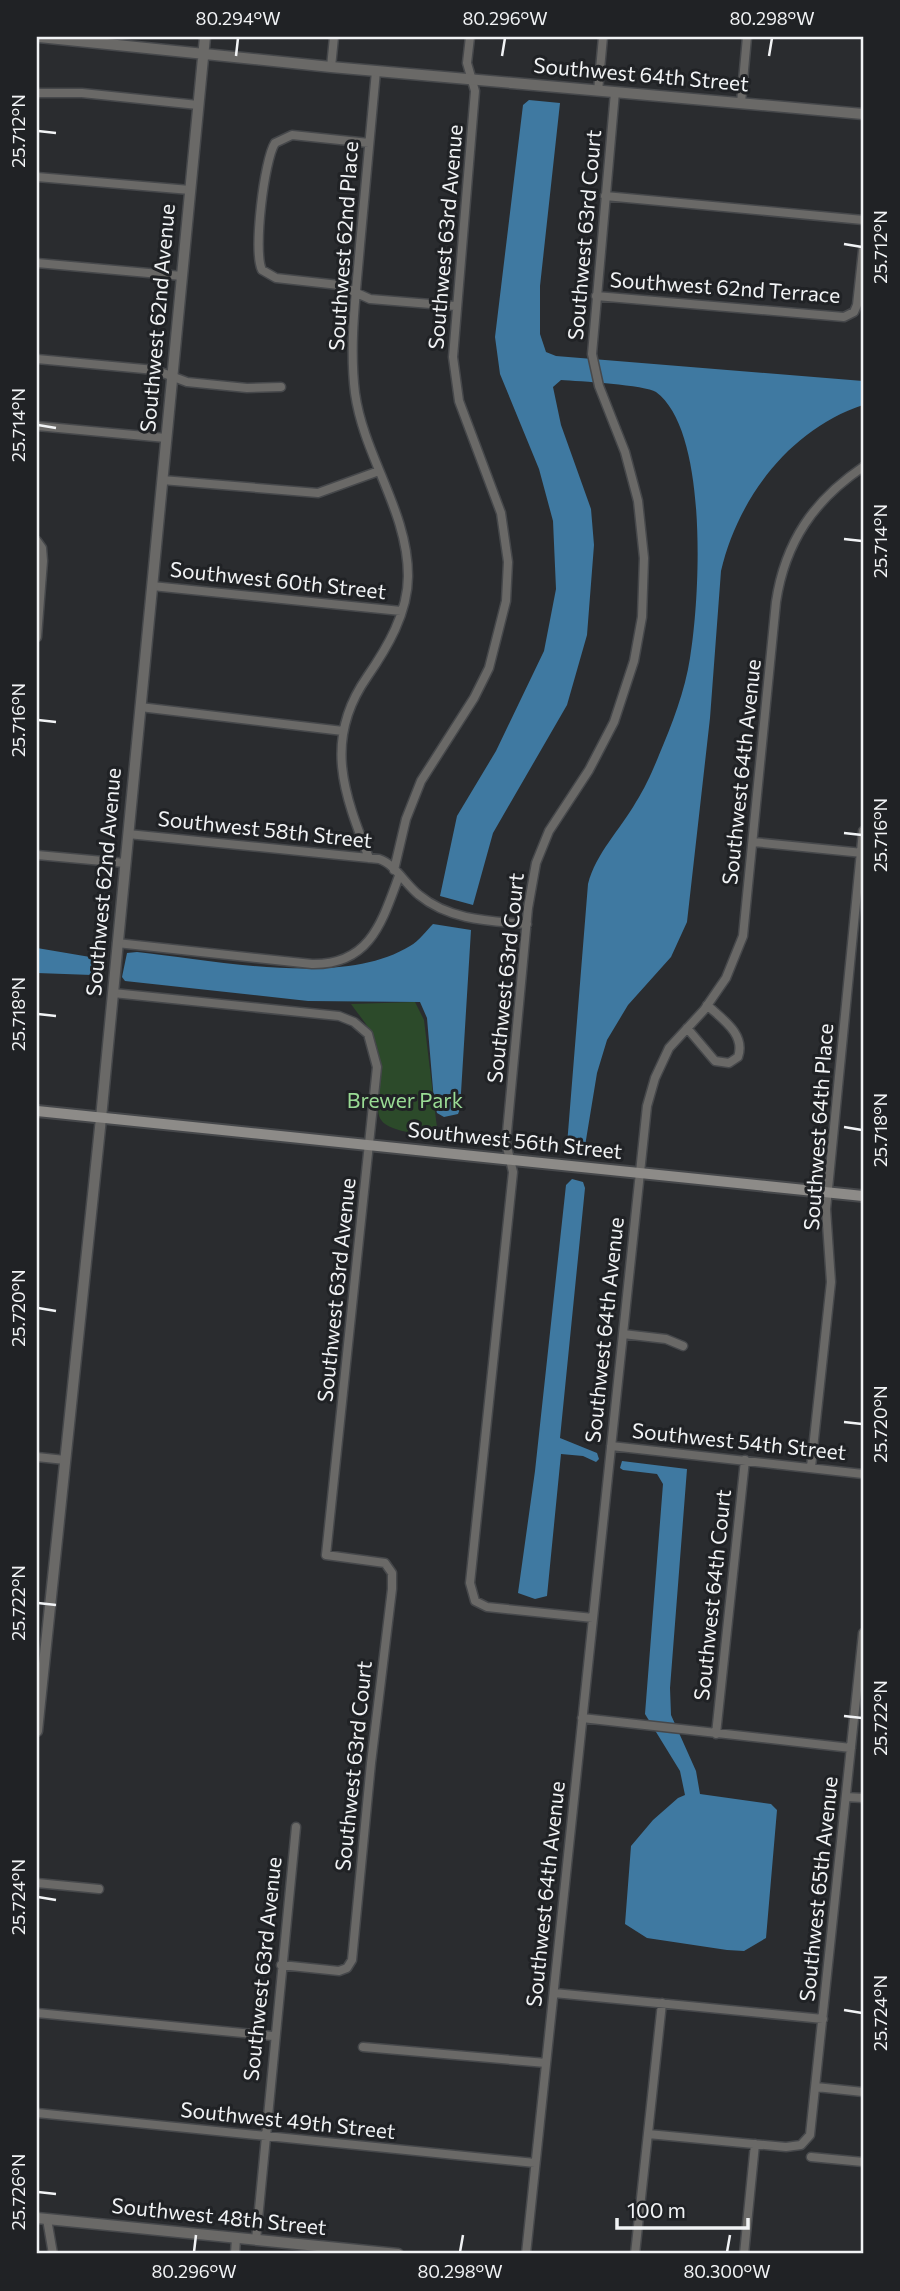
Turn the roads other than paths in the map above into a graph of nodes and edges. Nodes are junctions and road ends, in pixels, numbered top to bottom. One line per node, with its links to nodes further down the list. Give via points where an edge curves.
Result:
1 (39, 37): 7 (street, Southwest 64th Street)
2 (205, 37): 7 (street, Southwest 62nd Avenue)
3 (334, 37): 8 (street)
4 (470, 37): 10 (street, Southwest 63rd Avenue, via 467,63)
5 (603, 37): 11 (street)
6 (747, 37): 14 (street)
7 (203, 54): 8 (street, Southwest 64th Street); 15 (street, Southwest 62nd Avenue)
8 (331, 67): 9 (street, Southwest 64th Street)
9 (376, 71): 10 (street, Southwest 64th Street); 17 (street, Southwest 62nd Place)
10 (472, 80): 11 (street, Southwest 64th Street); 27 (street, Southwest 63rd Avenue, via 475,91)
11 (598, 91): 12 (street, Southwest 64th Street)
12 (615, 92): 14 (street, Southwest 64th Street); 20 (street, Southwest 63rd Court)
13 (37, 93): 15 (street)
14 (741, 103): 16 (street, Southwest 64th Street)
15 (198, 105): 19 (street, Southwest 62nd Avenue)
16 (863, 114)
17 (369, 143): 25 (street, Southwest 62nd Place); 25 (street, via 297,135 278,139 268,158 258,254 264,272 285,280 340,285)
18 (37, 177): 19 (street)
19 (190, 190): 24 (street, Southwest 62nd Avenue)
20 (605, 196): 21 (street); 26 (street, Southwest 63rd Court)
21 (863, 220)
22 (863, 250): 26 (street, Southwest 62nd Terrace, via 857,305 852,314 836,318)
23 (37, 263): 24 (street)
24 (182, 276): 29 (street, Southwest 62nd Avenue)
25 (356, 293): 27 (street, via 370,299); 34 (street, Southwest 62nd Place, via 352,352 356,396)
26 (596, 296): 50 (street, Southwest 63rd Court, via 592,358 625,452 639,509 644,558 640,628 630,677 607,737 540,851)
27 (455, 306): 49 (street, Southwest 63rd Avenue, via 456,383 501,513 509,568 505,610 483,682 417,791)
28 (37, 359): 29 (street, via 155,370)
29 (172, 376): 30 (street, via 187,382); 32 (street, Southwest 62nd Avenue)
30 (281, 387)
31 (37, 426): 32 (street)
32 (166, 438): 35 (street, Southwest 62nd Avenue)
33 (863, 467): 44 (street, Southwest 64th Avenue, via 810,514 783,566)
34 (379, 471): 35 (street, via 318,493); 38 (street, Southwest 62nd Place, via 405,547 408,576)
35 (162, 480): 37 (street, Southwest 62nd Avenue)
36 (39, 543): 39 (street, via 43,571)
37 (152, 586): 38 (street, Southwest 60th Street); 40 (street, Southwest 62nd Avenue)
38 (401, 611): 41 (street, Southwest 62nd Place, via 386,647 352,702)
39 (37, 637)
40 (140, 707): 41 (street); 43 (street, Southwest 62nd Avenue)
41 (343, 731): 47 (street, Southwest 62nd Place, via 344,789)
42 (863, 831): 45 (street, Southwest 64th Place)
43 (128, 834): 47 (street, Southwest 58th Street); 48 (street, Southwest 62nd Avenue)
44 (753, 842): 45 (street); 53 (street, Southwest 64th Avenue, via 740,945 731,969)
45 (862, 853): 60 (street, Southwest 64th Place)
46 (37, 855): 48 (street)
47 (369, 858): 49 (street, Southwest 58th Street, via 387,862)
48 (125, 863): 51 (street, Southwest 62nd Avenue)
49 (396, 873): 50 (street, via 424,899 451,913); 51 (street, Southwest 63rd Avenue, via 377,930 355,954 334,963)
50 (527, 924): 58 (street, Southwest 63rd Court, via 506,1143)
51 (117, 943): 52 (street, Southwest 62nd Avenue)
52 (113, 993): 56 (street, Southwest 62nd Avenue); 57 (street, Southwest 63rd Avenue, via 339,1016 365,1031 377,1067)
53 (707, 1005): 54 (street, Southwest 64th Avenue); 54 (street, via 737,1036 738,1057 729,1063 715,1061)
54 (687, 1028): 59 (street, Southwest 64th Avenue, via 669,1048 652,1087)
55 (37, 1111): 56 (main road, Southwest 56th Street)
56 (101, 1118): 57 (main road, Southwest 56th Street); 66 (street, Southwest 62nd Avenue)
57 (369, 1145): 58 (main road, Southwest 56th Street); 70 (street, Southwest 63rd Avenue, via 326,1555 377,1560)
58 (510, 1160): 59 (main road, Southwest 56th Street); 71 (street, Southwest 63rd Court, via 513,1172 470,1583 477,1602 499,1609)
59 (639, 1173): 60 (main road, Southwest 56th Street); 62 (street, Southwest 64th Avenue)
60 (828, 1192): 61 (main road, Southwest 56th Street); 68 (street, Southwest 64th Place, via 831,1282)
61 (863, 1196)
62 (623, 1334): 63 (street, via 666,1339); 64 (street, Southwest 64th Avenue)
63 (683, 1346)
64 (611, 1446): 67 (street, Southwest 54th Street); 71 (street, Southwest 64th Avenue)
65 (37, 1457): 66 (street)
66 (65, 1460): 75 (street, Southwest 62nd Avenue)
67 (745, 1460): 68 (street, Southwest 54th Street); 76 (street, Southwest 64th Court)
68 (811, 1467): 69 (street, Southwest 54th Street)
69 (863, 1474)
70 (390, 1567): 83 (street, Southwest 63rd Court, via 392,1594 352,1957 347,1968 337,1971)
71 (593, 1618): 74 (street, Southwest 64th Avenue)
72 (863, 1633): 73 (street, Southwest 65th Avenue)
73 (861, 1678): 77 (street, Southwest 65th Avenue)
74 (582, 1718): 76 (street); 84 (street, Southwest 64th Avenue)
75 (37, 1731)
76 (716, 1734): 77 (street)
77 (851, 1748): 78 (street, Southwest 65th Avenue)
78 (846, 1797): 79 (street); 87 (street, Southwest 65th Avenue)
79 (863, 1798)
80 (296, 1827): 83 (street, Southwest 63rd Avenue)
81 (37, 1883): 82 (street)
82 (99, 1889)
83 (281, 1965): 88 (street, Southwest 63rd Avenue)
84 (554, 1993): 85 (street); 90 (street, Southwest 64th Avenue)
85 (662, 2003): 87 (street); 94 (street)
86 (37, 2013): 88 (street)
87 (823, 2019): 91 (street, Southwest 65th Avenue)
88 (273, 2036): 95 (street, Southwest 63rd Avenue)
89 (363, 2047): 90 (street)
90 (545, 2063): 99 (street, Southwest 64th Avenue)
91 (816, 2087): 92 (street); 96 (street, Southwest 65th Avenue, via 811,2132 801,2145)
92 (863, 2092)
93 (37, 2113): 95 (street, Southwest 49th Street)
94 (648, 2134): 96 (street); 107 (street)
95 (264, 2136): 99 (street, Southwest 49th Street); 102 (street, Southwest 63rd Avenue)
96 (755, 2144): 108 (street)
97 (810, 2157): 98 (street)
98 (863, 2162)
99 (535, 2163): 106 (street, Southwest 64th Avenue)
100 (42, 2219): 101 (street, Southwest 48th Street); 103 (street)
101 (236, 2238): 102 (street, Southwest 48th Street); 104 (street)
102 (256, 2240): 105 (street, Southwest 48th Street)
103 (53, 2254)
104 (235, 2254)
105 (398, 2254)
106 (526, 2254)
107 (635, 2254)
108 (744, 2254)

